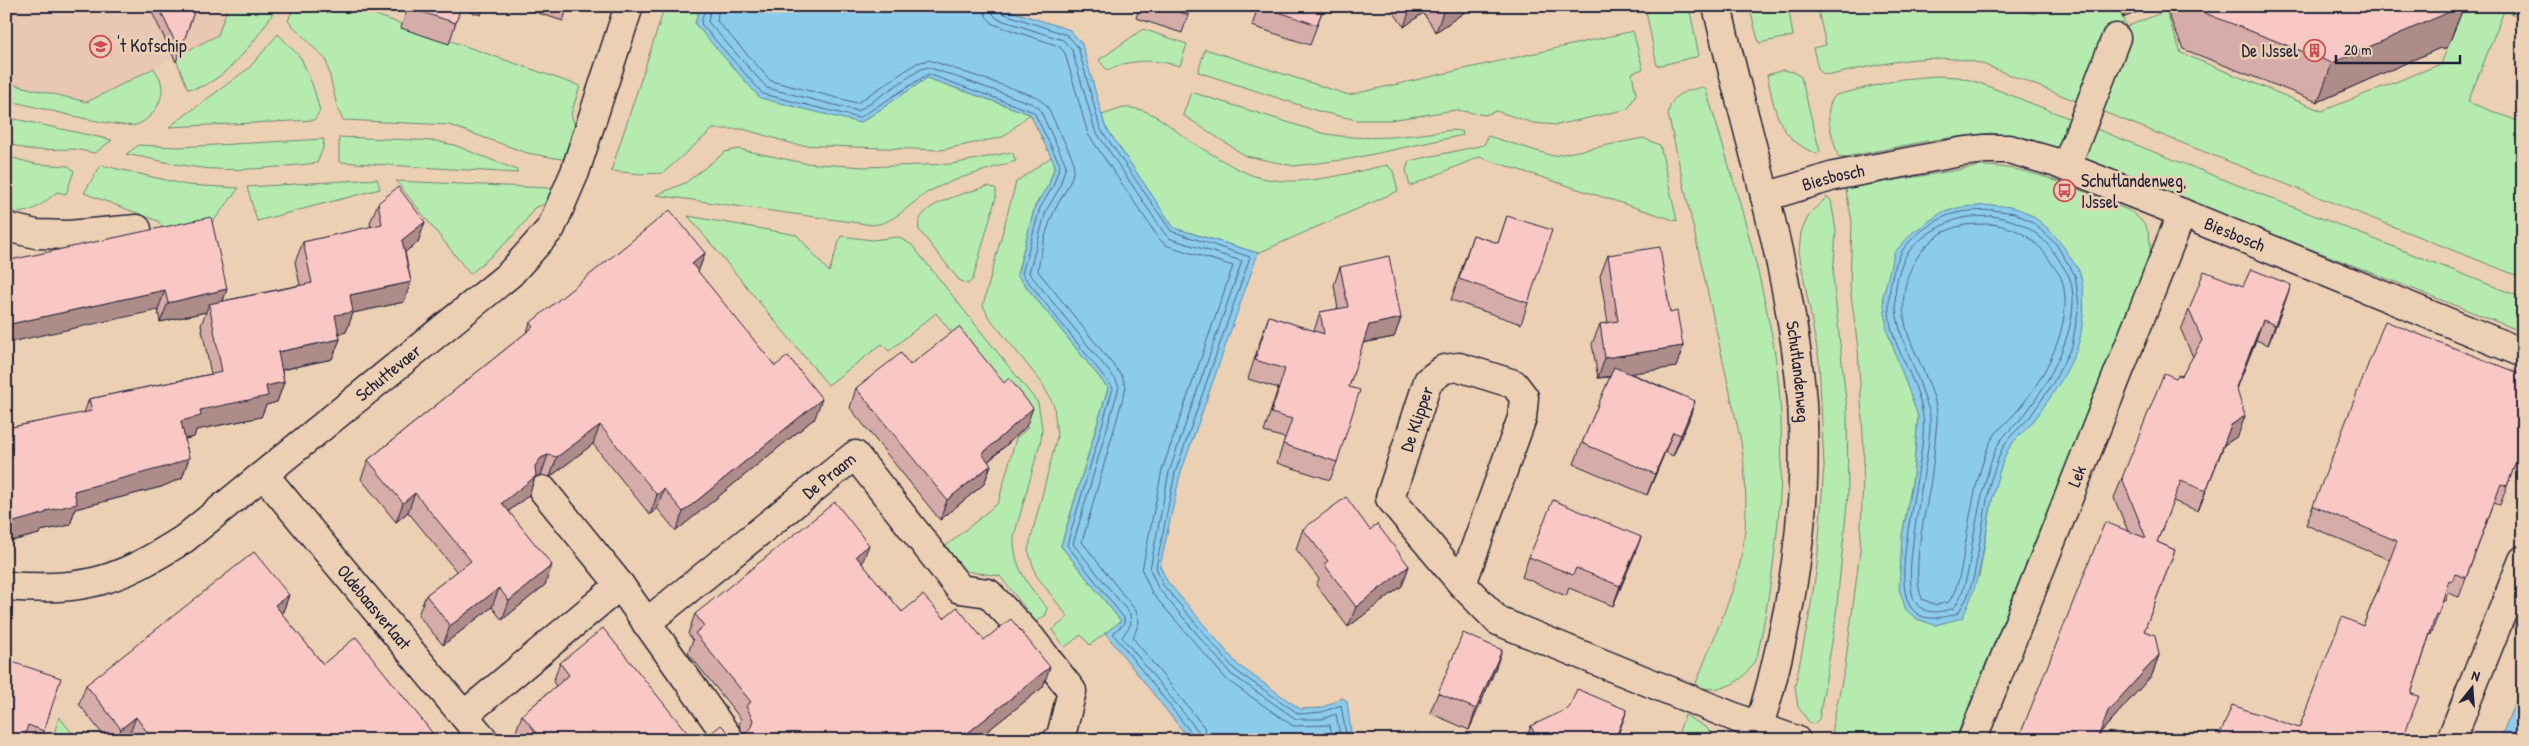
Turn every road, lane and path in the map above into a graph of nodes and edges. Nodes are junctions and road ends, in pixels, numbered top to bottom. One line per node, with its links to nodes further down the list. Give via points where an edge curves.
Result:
1 (629, 6): 10 (street, Schuttevaer, via 575,172 551,228 510,274)
2 (1717, 6): 5 (street, Schutlandenweg)
3 (2116, 38): 4 (street)
4 (2066, 167): 5 (street, Biesbosch, via 2031,154 1985,149 1834,176); 6 (street, Biesbosch)
5 (1765, 197): 18 (street, Schutlandenweg, via 1797,356 1802,409 1802,464 1796,570 1777,659)
6 (2182, 212): 9 (street, Biesbosch); 23 (street, Lek)
7 (6, 227): 8 (street, via 36,234 68,235)
8 (137, 229)
9 (2523, 353)
10 (264, 475): 15 (street, Schuttevaer, via 184,539 144,565 115,578 53,588); 17 (street, Oldebaasverlaat)
11 (543, 490): 14 (street)
12 (2523, 560): 24 (street)
13 (1462, 584): 13 (street, De Klipper, via 1390,498 1428,381 1444,369 1458,367 1514,384 1524,397 1522,418); 18 (street, De Klipper, via 1498,621)
14 (620, 585): 16 (street); 17 (street)
15 (6, 586)
16 (646, 624): 20 (street); 21 (street, De Praam, via 855,455 960,589 988,593 1032,638 1072,691 1062,736)
17 (464, 715): 19 (street, Oldebaasverlaat)
18 (1756, 733): 22 (street)
19 (484, 740)
20 (730, 740)
21 (1057, 740)
22 (1796, 740)
23 (1972, 740)
24 (2451, 740)

